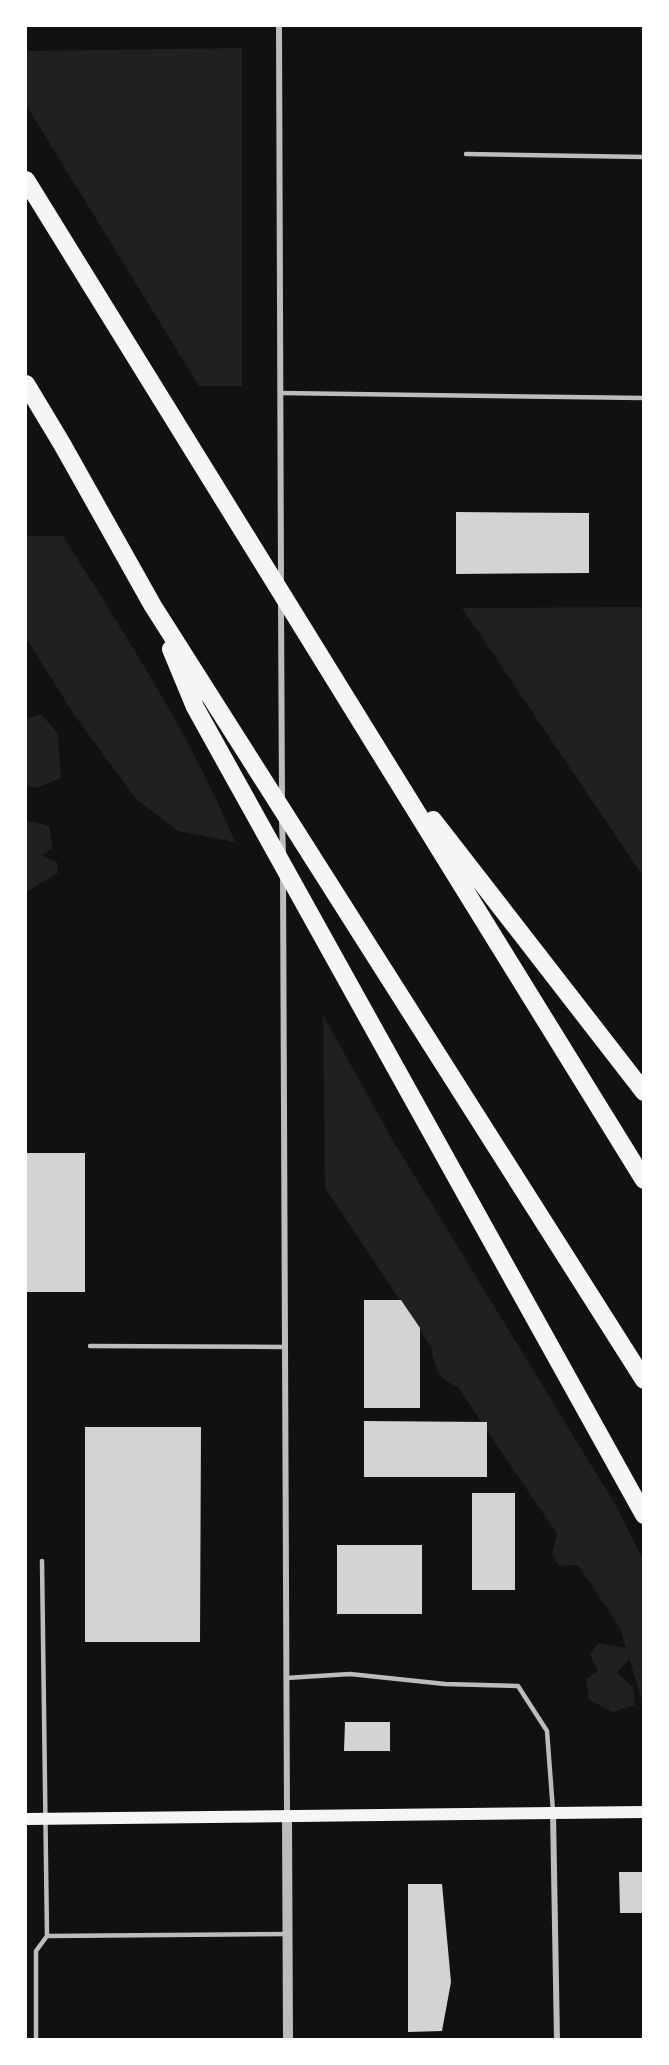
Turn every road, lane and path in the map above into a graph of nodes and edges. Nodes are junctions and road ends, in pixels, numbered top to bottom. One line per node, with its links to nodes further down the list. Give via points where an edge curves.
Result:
1 (279, 26): 6 (street)
2 (466, 154): 3 (lane)
3 (644, 157)
4 (26, 180): 9 (highway)
5 (26, 384): 8 (highway)
6 (280, 393): 7 (lane); 13 (street)
7 (644, 398)
8 (153, 606): 14 (highway); 15 (highway, via 195,707)
9 (375, 746): 10 (highway); 11 (highway)
10 (644, 1092)
11 (644, 1180)
12 (90, 1346): 13 (lane)
13 (285, 1347): 17 (street)
14 (644, 1380)
15 (644, 1515)
16 (42, 1561): 22 (lane)
17 (286, 1678): 19 (lane, via 350,1674 445,1684 518,1686 547,1731); 20 (street)
18 (644, 1812): 19 (main road)
19 (553, 1813): 20 (main road); 27 (street)
20 (287, 1816): 22 (main road); 23 (street)
21 (26, 1819): 22 (main road)
22 (45, 1819): 24 (lane)
23 (288, 1934): 24 (lane); 26 (street)
24 (47, 1936): 25 (lane, via 36,1951)
25 (36, 2040)
26 (288, 2040)
27 (556, 2040)

